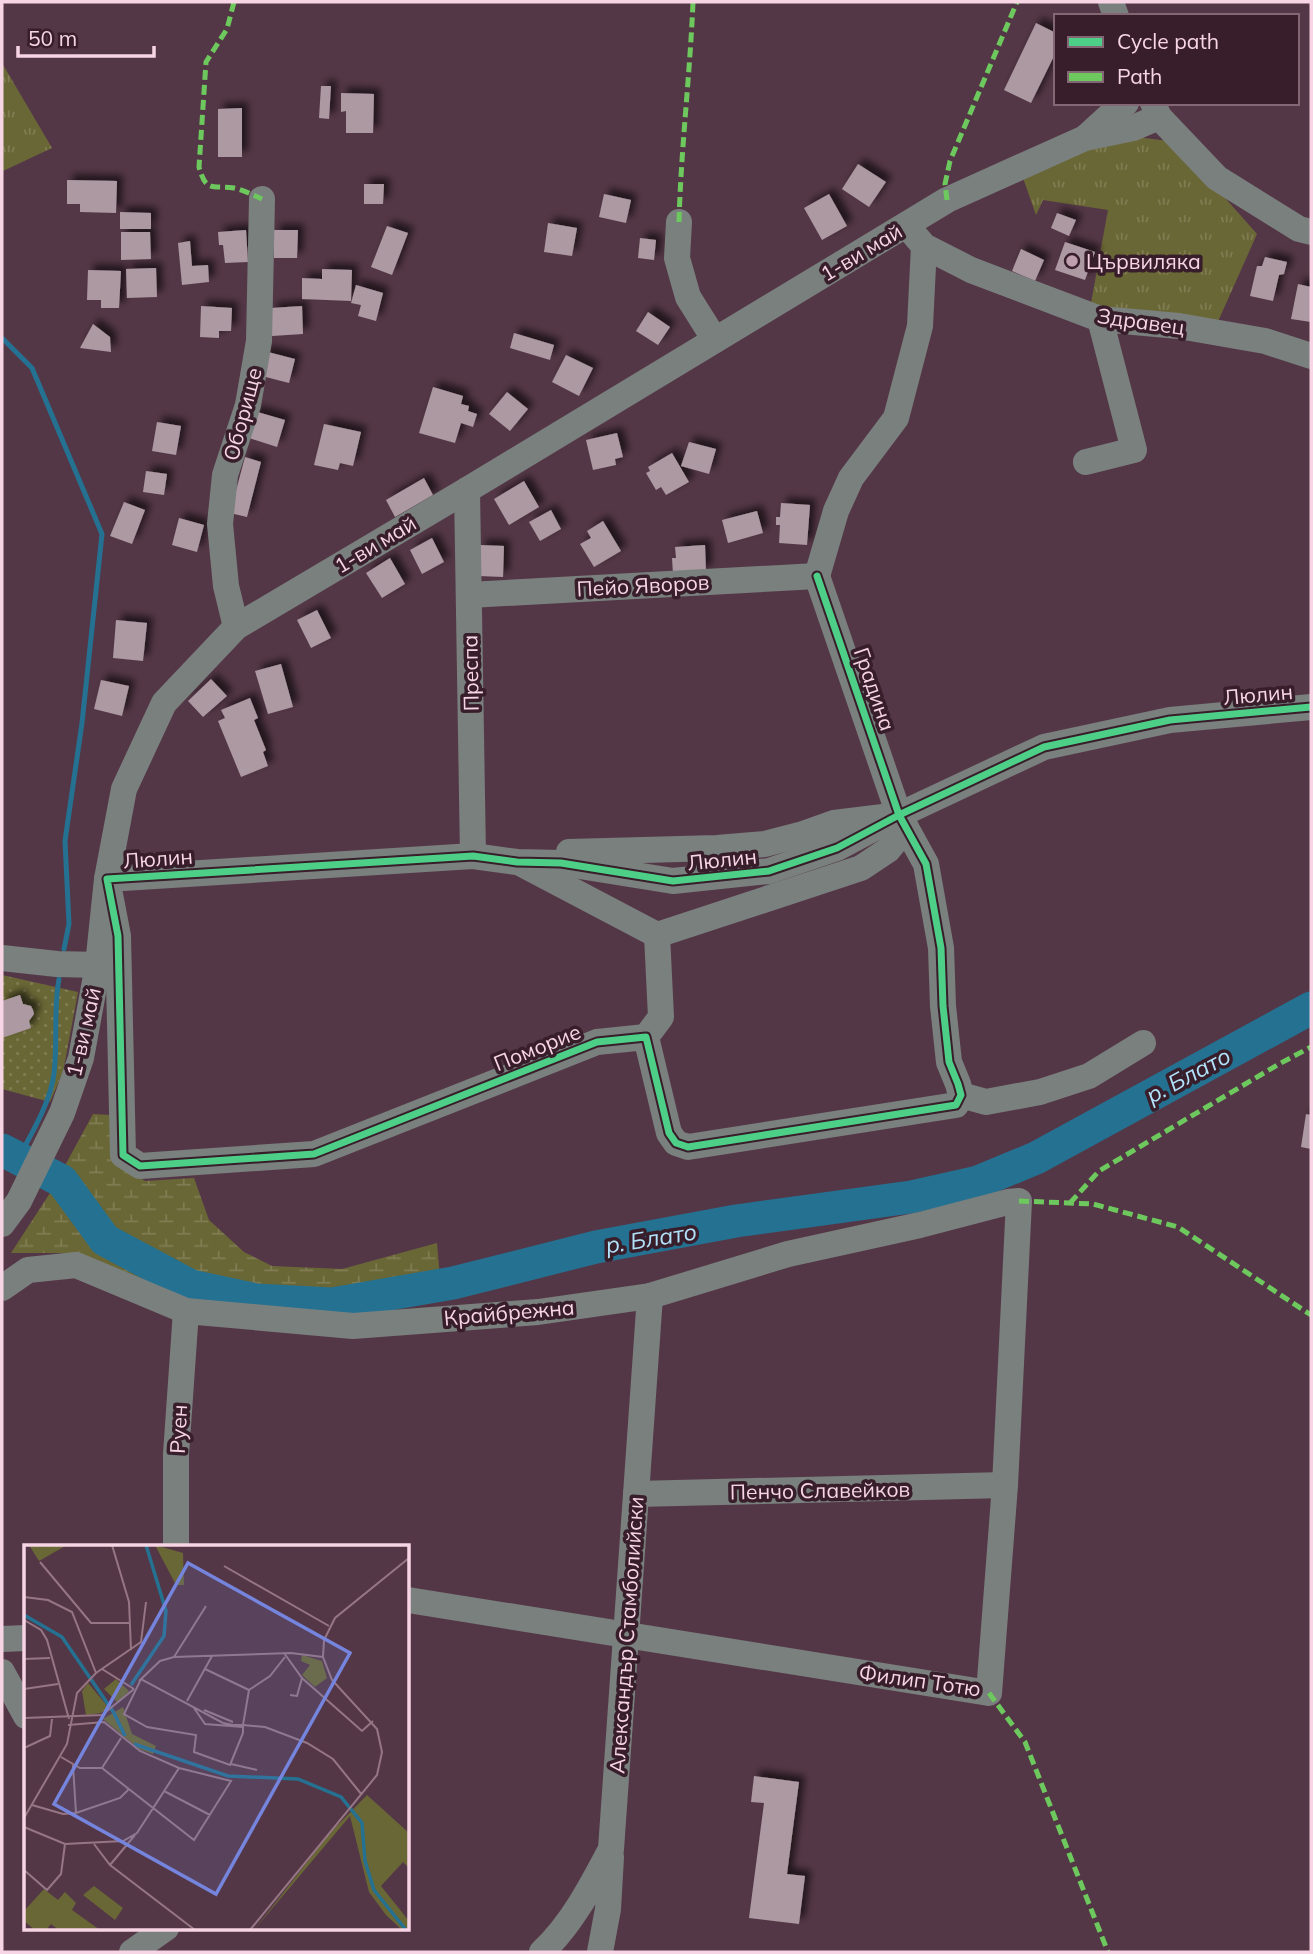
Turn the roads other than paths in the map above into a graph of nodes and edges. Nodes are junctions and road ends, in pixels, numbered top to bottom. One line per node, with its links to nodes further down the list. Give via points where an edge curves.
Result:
1 (1122, 105): 3 (street, 1-ви май)
2 (1156, 110): 3 (street, 1-ви май, via 1133,128); 7 (street, via 1217,178)
3 (1085, 138): 6 (street, 1-ви май, via 947,200)
4 (262, 199): 16 (street, Оборище, via 259,341 248,405 225,475 220,524 226,586)
5 (679, 222): 10 (street, via 677,258 688,296)
6 (906, 225): 8 (street, Здравец); 10 (street, 1-ви май)
7 (1311, 232)
8 (924, 247): 9 (street, Здравец); 14 (street, via 920,326 896,418 851,478)
9 (1100, 319): 11 (street, Здравец, via 1252,338); 12 (street, via 1134,450)
10 (715, 341): 13 (street, 1-ви май)
11 (1311, 356)
12 (1086, 462)
13 (467, 490): 15 (street, Преспа); 16 (street, 1-ви май)
14 (817, 576): 15 (street, Пейо Яворов); 18 (street, Градина)
15 (469, 595): 19 (street, Преспа)
16 (236, 627): 20 (street, 1-ви май, via 164,703 124,789)
17 (1311, 707): 18 (street, Люлин, via 1170,720 1044,747)
18 (903, 821): 19 (street, Люлин, via 834,823 765,844 521,854); 21 (street, via 888,850 861,868); 26 (street, via 926,864 941,948 949,1062)
19 (494, 859): 20 (street, Люлин); 21 (street)
20 (107, 879): 23 (street, 1-ви май); 24 (street, Поморие, via 118,936 122,1155 140,1166 314,1154 597,1042)
21 (657, 935): 24 (street, via 661,1017)
22 (2, 958): 23 (street)
23 (98, 965): 28 (street, 1-ви май, via 81,1058 62,1114 19,1201)
24 (646, 1038): 26 (street, via 670,1133 676,1143 688,1147 945,1108 956,1105)
25 (1143, 1043): 26 (street, via 1089,1076 1041,1092 986,1102)
26 (961, 1095)
27 (1018, 1201): 30 (street, Крайбрежна, via 788,1254); 32 (street, Филип Тотю)
28 (2, 1224)
29 (2, 1288): 31 (street, Крайбрежна, via 28,1270 76,1265)
30 (650, 1296): 31 (street, Крайбрежна, via 538,1312 353,1326); 33 (street, Александър Стамболийски)
31 (186, 1311): 34 (street, Руен)
32 (1005, 1485): 33 (street, Пенчо Славейков); 36 (street, Филип Тотю, via 989,1693)
33 (636, 1494): 36 (street, Александър Стамболийски)
34 (176, 1545)
35 (410, 1604): 36 (street, Филип Тотю)
36 (626, 1636): 41 (street, Александър Стамболийски)
37 (24, 1638): 38 (street)
38 (2, 1639)
39 (2, 1672): 40 (street)
40 (24, 1712)
41 (611, 1849): 44 (street, Александър Стамболийски, via 587,1895); 45 (street)
42 (162, 1930): 43 (street)
43 (132, 1952)
44 (542, 1952)
45 (600, 1952)

